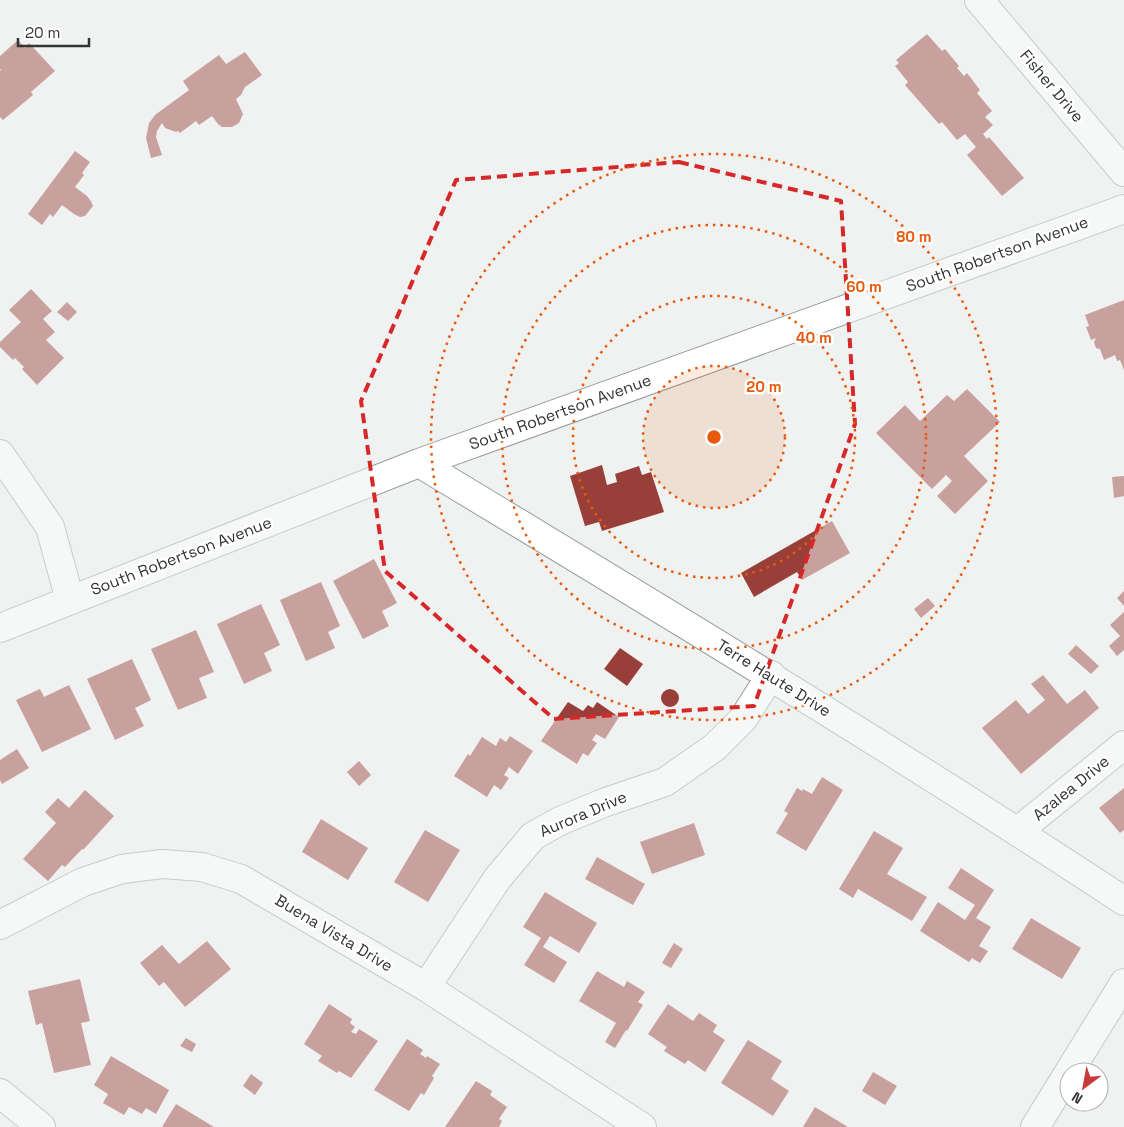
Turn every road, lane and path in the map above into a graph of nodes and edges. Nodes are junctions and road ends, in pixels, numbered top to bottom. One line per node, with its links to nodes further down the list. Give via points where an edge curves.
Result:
1 (979, 0): 2 (street, Fisher Drive)
2 (1124, 172)
3 (1124, 209): 5 (street, South Robertson Avenue)
4 (0, 454): 6 (street, via 50,527)
5 (419, 463): 6 (street, South Robertson Avenue); 8 (street, Terre Haute Drive)
6 (70, 600): 7 (street, South Robertson Avenue)
7 (0, 628)
8 (771, 675): 10 (street, Terre Haute Drive); 14 (street, Aurora Drive, via 743,719 715,747 665,782 606,802 533,836 497,879)
9 (1124, 745): 10 (street, Azalea Drive)
10 (1018, 831): 11 (street, Terre Haute Drive)
11 (1124, 901)
12 (0, 925): 14 (street, Buena Vista Drive, via 84,882 122,869 162,864 202,867 241,879)
13 (1124, 983): 15 (street)
14 (426, 988): 19 (street, Buena Vista Drive)
15 (1075, 1062)
16 (1059, 1088): 20 (street)
17 (0, 1093): 18 (street)
18 (40, 1127)
19 (642, 1127)
20 (1035, 1127)

